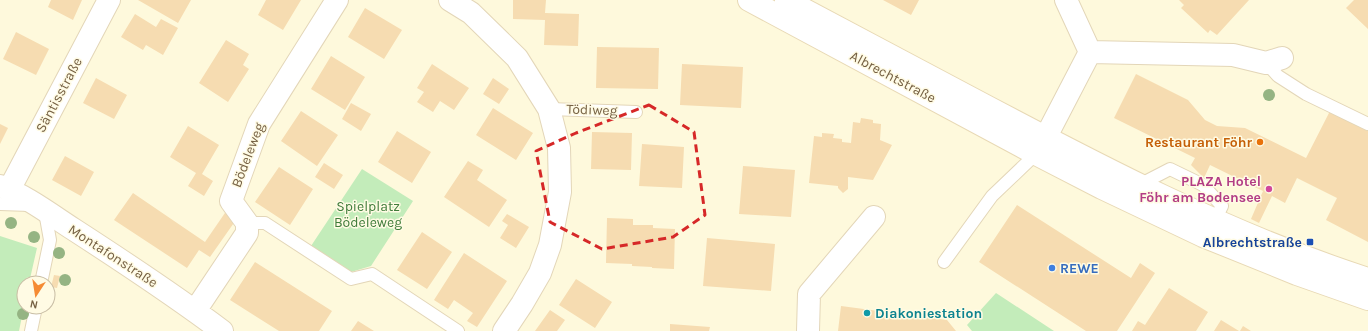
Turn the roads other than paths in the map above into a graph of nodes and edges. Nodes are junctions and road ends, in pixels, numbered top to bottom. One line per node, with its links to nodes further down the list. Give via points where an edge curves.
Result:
1 (109, 0): 13 (street, Säntisstraße)
2 (337, 0): 18 (street, Bödeleweg, via 259,124 231,201)
3 (450, 0): 9 (street, via 471,13 517,58)
4 (749, 0): 12 (street, Albrechtstraße)
5 (786, 0): 12 (street, Albrechtstraße)
6 (1066, 0): 7 (street)
7 (1090, 52): 8 (street, via 1233,56); 12 (street)
8 (1274, 60): 11 (lane, via 1278,76 1306,94)
9 (549, 109): 10 (lane, Tödiweg); 27 (street, via 558,148 560,192 550,245 540,273)
10 (636, 112)
11 (1368, 124)
12 (1041, 146): 16 (street, Albrechtstraße); 17 (street, Albrechtstraße, via 1139,185); 19 (lane, via 992,196)
13 (3, 193): 14 (street, Montafonstraße)
14 (40, 208): 20 (lane, via 50,240); 22 (street, Montafonstraße, via 134,268)
15 (874, 217): 28 (street, via 809,294)
16 (1165, 218): 17 (lane); 21 (street, Albrechtstraße, via 1297,274)
17 (1215, 220): 21 (street, Albrechtstraße, via 1293,253)
18 (247, 223): 22 (street, via 247,233); 26 (lane, via 265,223 351,279 372,274)
19 (944, 262)
20 (43, 275)
21 (1367, 293)
22 (195, 311): 25 (street, Montafonstraße)
23 (34, 315): 24 (lane)
24 (31, 331)
25 (222, 331)
26 (458, 331)
27 (504, 331)
28 (808, 331)

